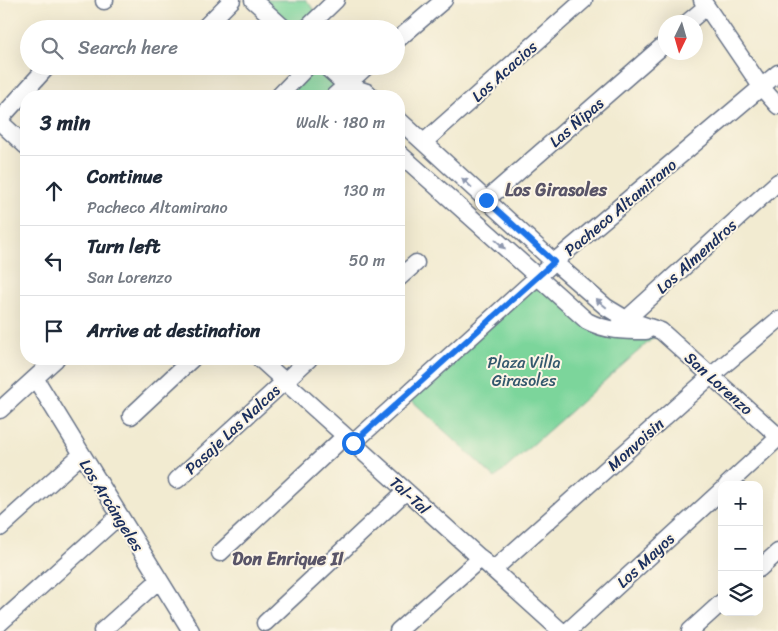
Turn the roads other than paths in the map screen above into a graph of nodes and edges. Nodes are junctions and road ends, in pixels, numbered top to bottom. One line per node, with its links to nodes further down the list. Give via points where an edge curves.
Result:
1 (232, 0): 8 (street)
2 (254, 0): 9 (street)
3 (336, 0): 10 (street)
4 (444, 0): 11 (street)
5 (584, 0): 28 (street, Los Acacios)
6 (704, 3): 7 (street); 18 (street)
7 (694, 15)
8 (212, 20)
9 (275, 20)
10 (315, 20)
11 (405, 33)
12 (658, 50): 31 (street, Las Ñipas)
13 (778, 73): 18 (street, Pacheco Altamirano)
14 (40, 75): 19 (street)
15 (299, 75): 20 (street)
16 (331, 75): 21 (street)
17 (360, 75): 22 (street)
18 (762, 88): 24 (street); 32 (street, Pacheco Altamirano)
19 (27, 90)
20 (285, 90)
21 (341, 90)
22 (346, 90)
23 (20, 98): 25 (street)
24 (778, 106)
25 (0, 120): 27 (street)
26 (405, 125): 28 (street, San Lorenzo)
27 (20, 140)
28 (424, 142): 31 (street, San Lorenzo, one-way to 28)
29 (405, 158): 35 (street, one-way to 35)
30 (778, 182): 36 (street, Los Almendros)
31 (486, 200): 32 (street, San Lorenzo)
32 (554, 262): 35 (street, Pacheco Altamirano); 36 (street, San Lorenzo, one-way to 32, via 606,307)
33 (416, 263): 34 (street)
34 (405, 273)
35 (538, 277): 38 (street, via 587,321); 50 (street, Pacheco Altamirano)
36 (626, 319): 38 (street, Los Almendros); 39 (street, San Lorenzo)
37 (778, 320): 44 (street, Monvoisin)
38 (613, 330): 39 (street)
39 (661, 330): 44 (street, San Lorenzo)
40 (49, 365): 45 (street)
41 (186, 365): 48 (street)
42 (267, 365): 46 (street, Tal-Tal)
43 (302, 365): 46 (street, Pasaje Las Nalcas)
44 (712, 375): 49 (street, San Lorenzo); 62 (street, Monvoisin)
45 (35, 378): 47 (street); 51 (street, Los Arcángeles)
46 (284, 381): 50 (street, Tal-Tal); 52 (street, Pasaje Las Nalcas)
47 (0, 410)
48 (131, 416)
49 (778, 437): 53 (street)
50 (349, 440): 54 (street, Tal-Tal); 59 (street, Pacheco Altamirano)
51 (81, 455): 56 (street, Los Arcángeles); 57 (street)
52 (177, 480)
53 (731, 481)
54 (406, 491): 60 (street, Tal-Tal); 66 (street)
55 (718, 494): 72 (street, Los Mayos)
56 (119, 516): 63 (street, Los Arcángeles); 65 (street)
57 (0, 528)
58 (778, 552): 61 (street)
59 (220, 553)
60 (481, 558): 62 (street, Tal-Tal); 70 (street)
61 (763, 565)
62 (494, 570): 71 (street, Tal-Tal)
63 (159, 580): 67 (street); 69 (street, Los Arcángeles)
64 (718, 606): 73 (street)
65 (0, 623)
66 (265, 623)
67 (118, 625): 68 (street)
68 (102, 631)
69 (191, 631)
70 (399, 631)
71 (561, 631)
72 (568, 631)
73 (690, 631)

